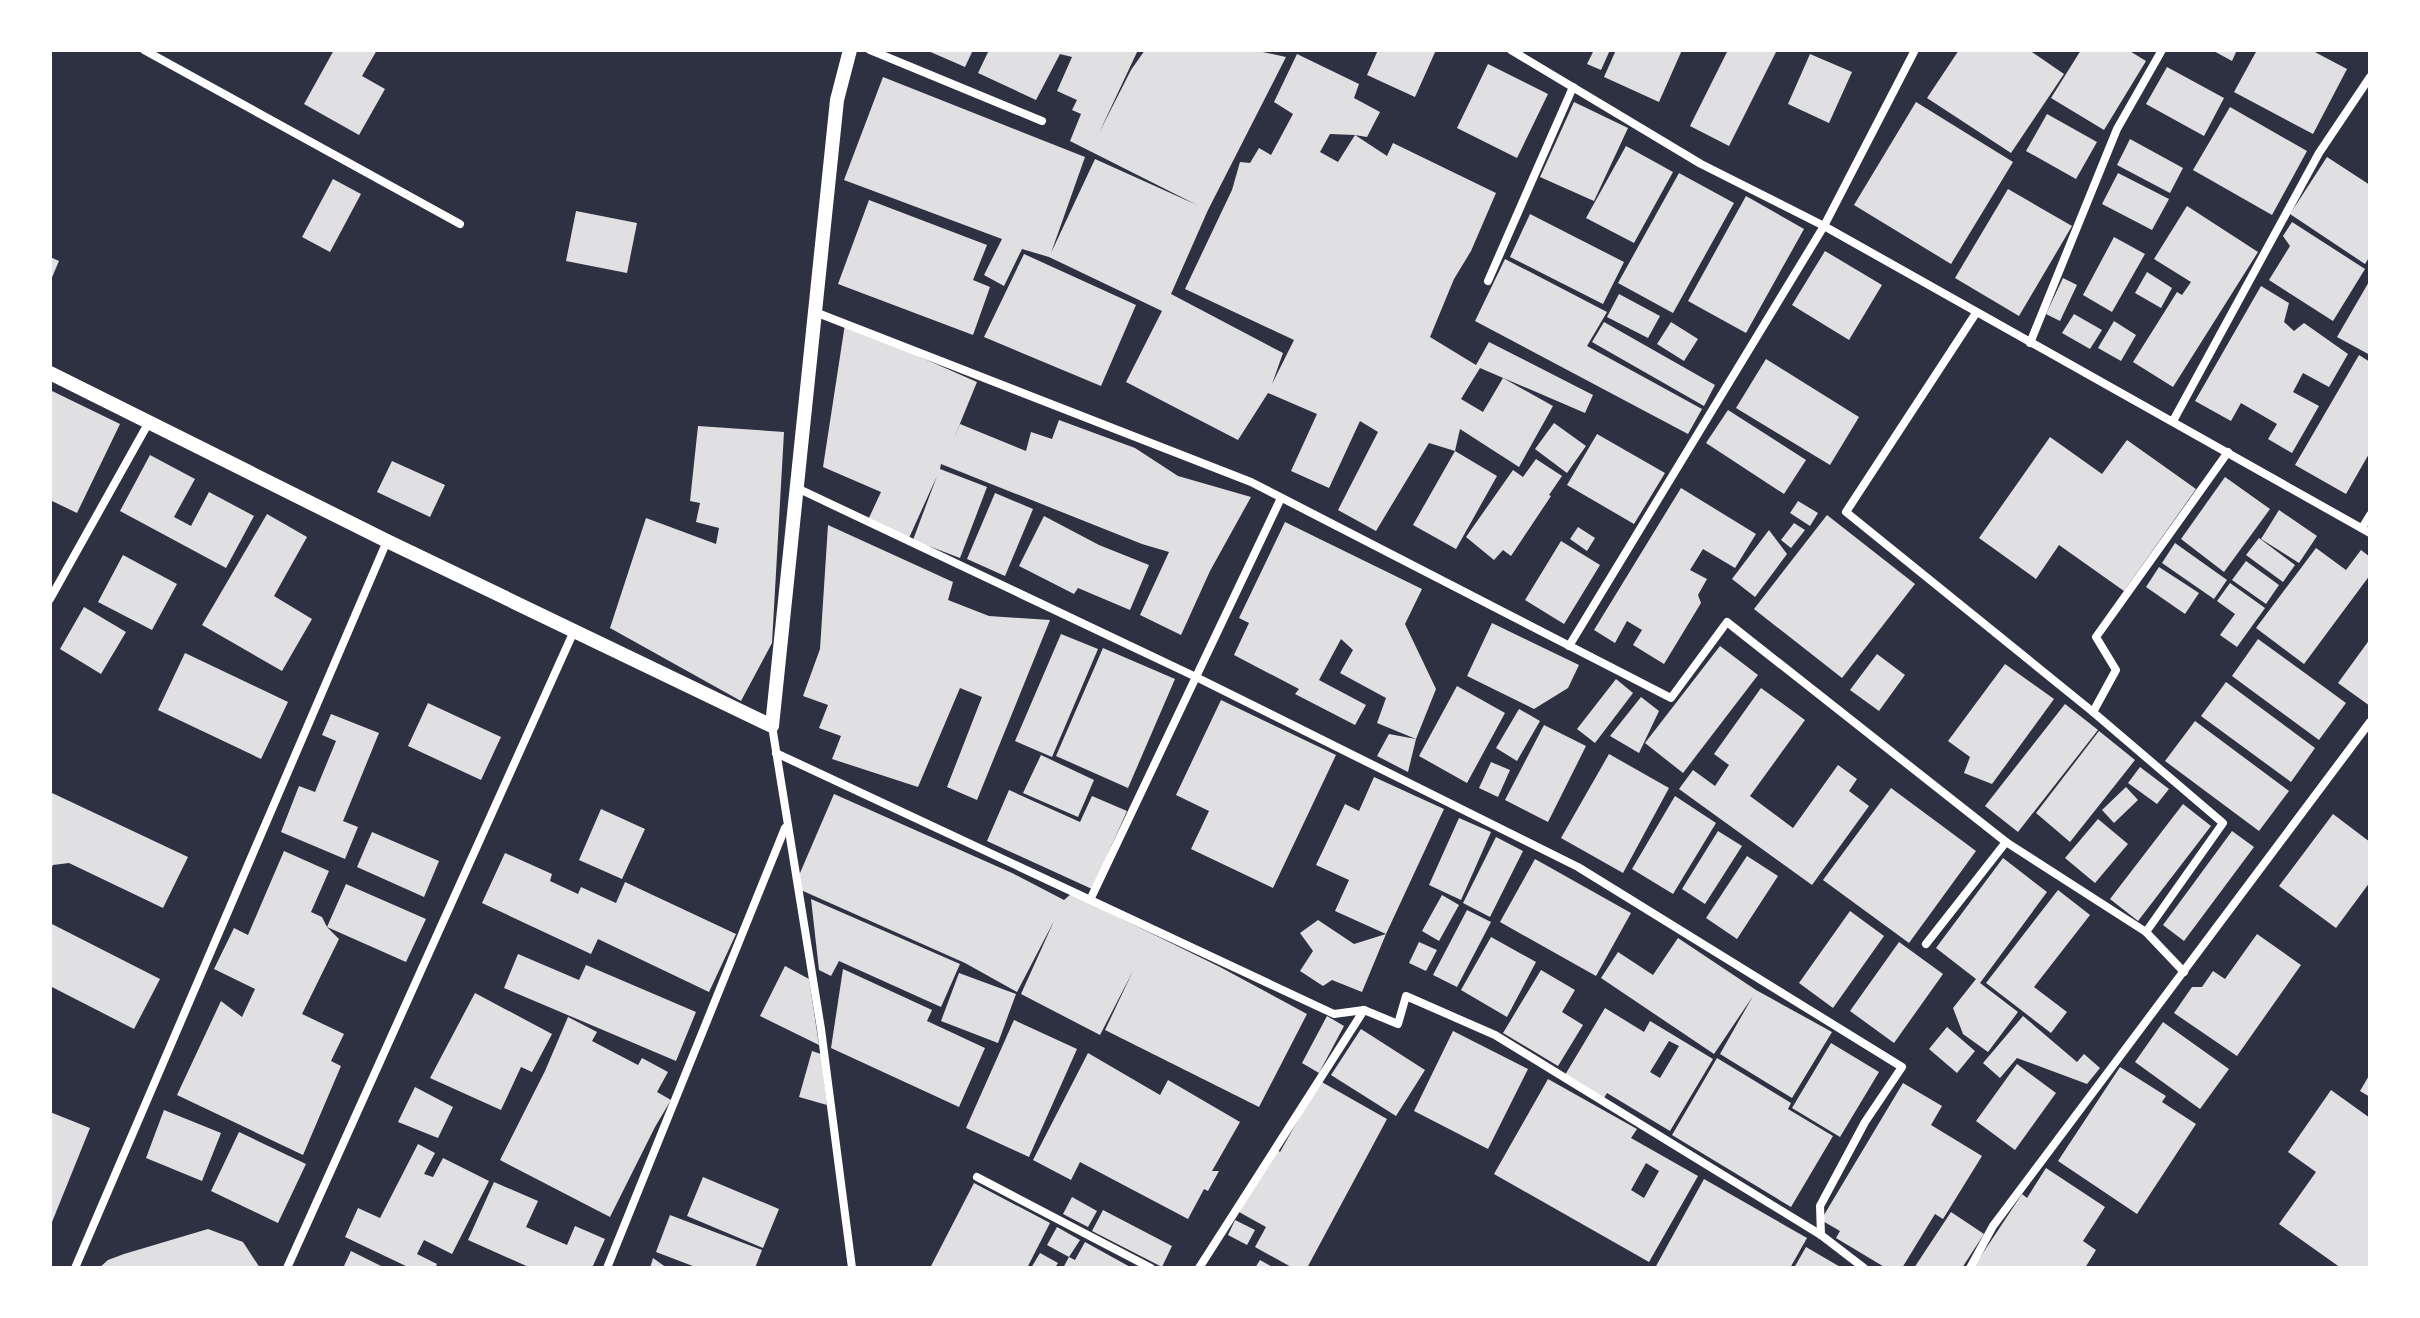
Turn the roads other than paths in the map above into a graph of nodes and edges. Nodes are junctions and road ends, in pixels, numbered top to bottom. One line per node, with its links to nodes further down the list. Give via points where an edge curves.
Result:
1 (144, 50): 10 (street)
2 (850, 50): 13 (street, via 837,100)
3 (870, 50): 9 (street)
4 (1511, 50): 8 (street)
5 (1915, 50): 11 (street)
6 (2162, 50): 15 (street, via 2117,129)
7 (2370, 77): 17 (street, via 2319,153)
8 (1573, 87): 11 (street, via 1701,164); 12 (street)
9 (1042, 121)
10 (460, 224)
11 (1824, 226): 14 (street); 27 (street)
12 (1488, 281)
13 (815, 312): 20 (street); 21 (street)
14 (1976, 313): 15 (street); 29 (street, via 1846,512)
15 (2030, 343): 17 (street)
16 (50, 373): 18 (street)
17 (2173, 421): 19 (street)
18 (149, 422): 24 (street); 25 (street)
19 (2228, 452): 23 (street); 29 (street, via 2096,637 2116,670)
20 (797, 488): 28 (street); 31 (street)
21 (1281, 498): 27 (street); 28 (street)
22 (2370, 515): 23 (street)
23 (2366, 531)
24 (387, 541): 26 (street); 42 (street)
25 (50, 599)
26 (574, 631): 31 (street); 43 (street)
27 (1569, 646): 34 (street, via 1671,698 1727,622)
28 (1196, 677): 35 (street); 41 (street, via 1578,867 1902,1067 1820,1206)
29 (2093, 712): 36 (street, via 2223,823)
30 (2370, 722): 38 (street)
31 (772, 726): 32 (street)
32 (776, 753): 33 (street); 35 (street)
33 (787, 825): 44 (street); 45 (street, via 821,1029)
34 (2006, 842): 36 (street); 37 (street)
35 (1090, 900): 39 (street, via 1334,1014)
36 (2146, 932): 38 (street)
37 (1926, 944)
38 (2184, 972): 49 (street, via 1993,1226)
39 (1364, 1010): 41 (street, via 1398,1024 1406,996 1495,1035); 47 (street)
40 (977, 1177): 46 (street)
41 (1821, 1235): 48 (street)
42 (75, 1268)
43 (287, 1268)
44 (607, 1268)
45 (852, 1268)
46 (1151, 1268)
47 (1199, 1268)
48 (1864, 1268)
49 (1970, 1268)

